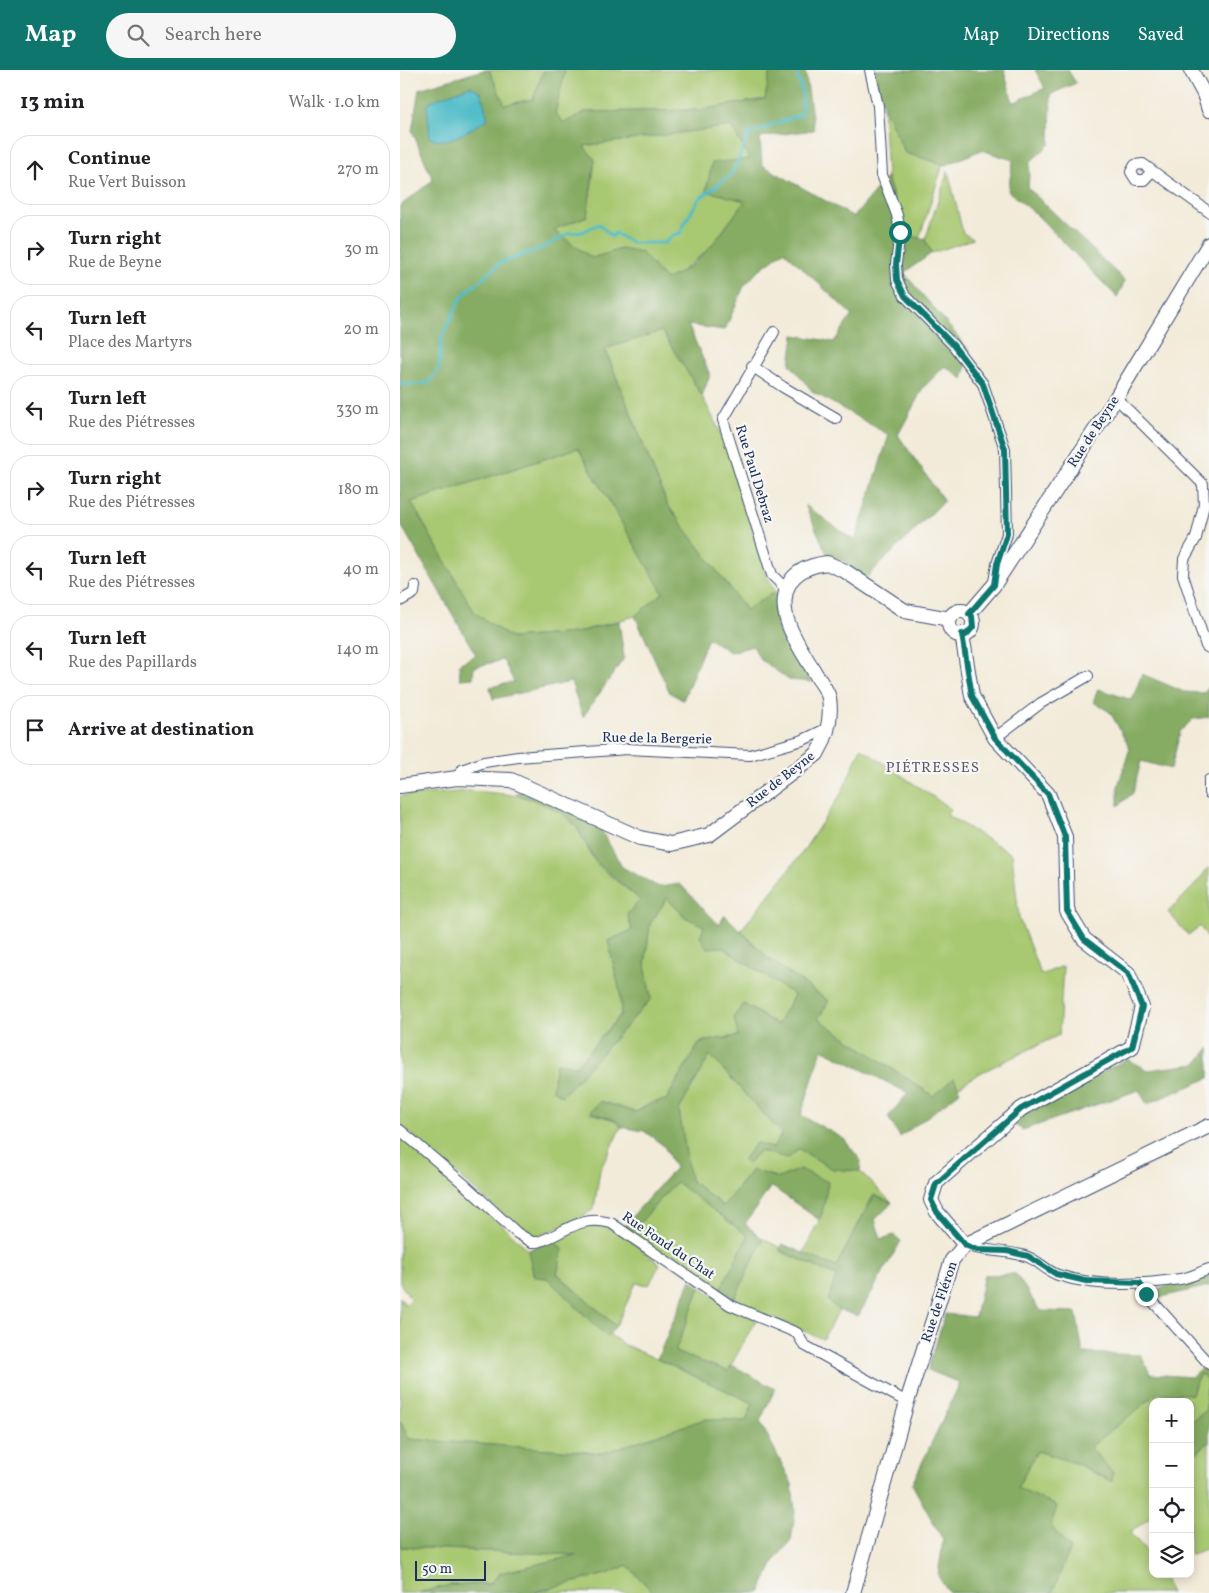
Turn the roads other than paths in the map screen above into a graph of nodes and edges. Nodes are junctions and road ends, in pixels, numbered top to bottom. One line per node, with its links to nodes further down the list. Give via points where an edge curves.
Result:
1 (870, 70): 11 (street, via 878,106 882,175 900,232 897,280 905,296 953,345 983,384 1005,449 1007,534)
2 (1191, 70): 3 (street)
3 (1209, 110)
4 (1152, 171): 5 (street)
5 (1209, 212)
6 (1209, 244): 9 (street, Rue de Beyne)
7 (774, 332): 8 (street, Rue Paul Debraz)
8 (752, 366): 10 (street); 13 (street, Rue Paul Debraz, via 723,420 772,575)
9 (1116, 398): 11 (street, Rue de Beyne); 18 (street, via 1204,484 1204,505 1196,538 1184,558 1183,574)
10 (836, 418)
11 (994, 585): 15 (street, Rue de Beyne)
12 (415, 586): 14 (street, via 414,593)
13 (786, 589): 16 (street, via 793,576 801,570 827,562 905,611); 20 (street, Rue de Beyne, via 782,600 790,627 829,697)
14 (400, 601)
15 (969, 614): 16 (street, via 963,611 953,614); 17 (street, via 973,627 966,635)
16 (950, 619): 17 (street, via 949,624 955,633)
17 (962, 634): 21 (street, via 972,696)
18 (1209, 648)
19 (1088, 676): 21 (street, via 1041,703)
20 (828, 728): 22 (street, Rue de la Bergerie, via 803,740 750,755 628,749 527,756 484,762 462,770); 22 (street, Rue de Beyne, via 817,754 709,835 671,844 640,838 511,780)
21 (995, 738): 28 (street, via 1048,794 1065,837 1067,911 1084,939 1128,973 1142,1007 1132,1047 1021,1109 936,1184 931,1200)
22 (457, 778): 24 (street, Rue de Beyne)
23 (1209, 780): 25 (street)
24 (400, 785)
25 (1209, 794)
26 (1209, 1126): 28 (street, Rue de Fléron)
27 (400, 1130): 32 (street, Rue Fond du Chat, via 527,1240 538,1242 573,1224 597,1219 611,1223 730,1305 796,1332 804,1345)
28 (965, 1245): 30 (street, via 977,1250 1007,1251 1028,1256 1056,1274 1086,1281); 32 (street, Rue de Fléron, via 952,1260)
29 (1209, 1269): 30 (street, via 1182,1279)
30 (1140, 1283): 31 (street, via 1146,1294)
31 (1209, 1364)
32 (907, 1402): 33 (street, Rue de Fléron)
33 (853, 1593)

